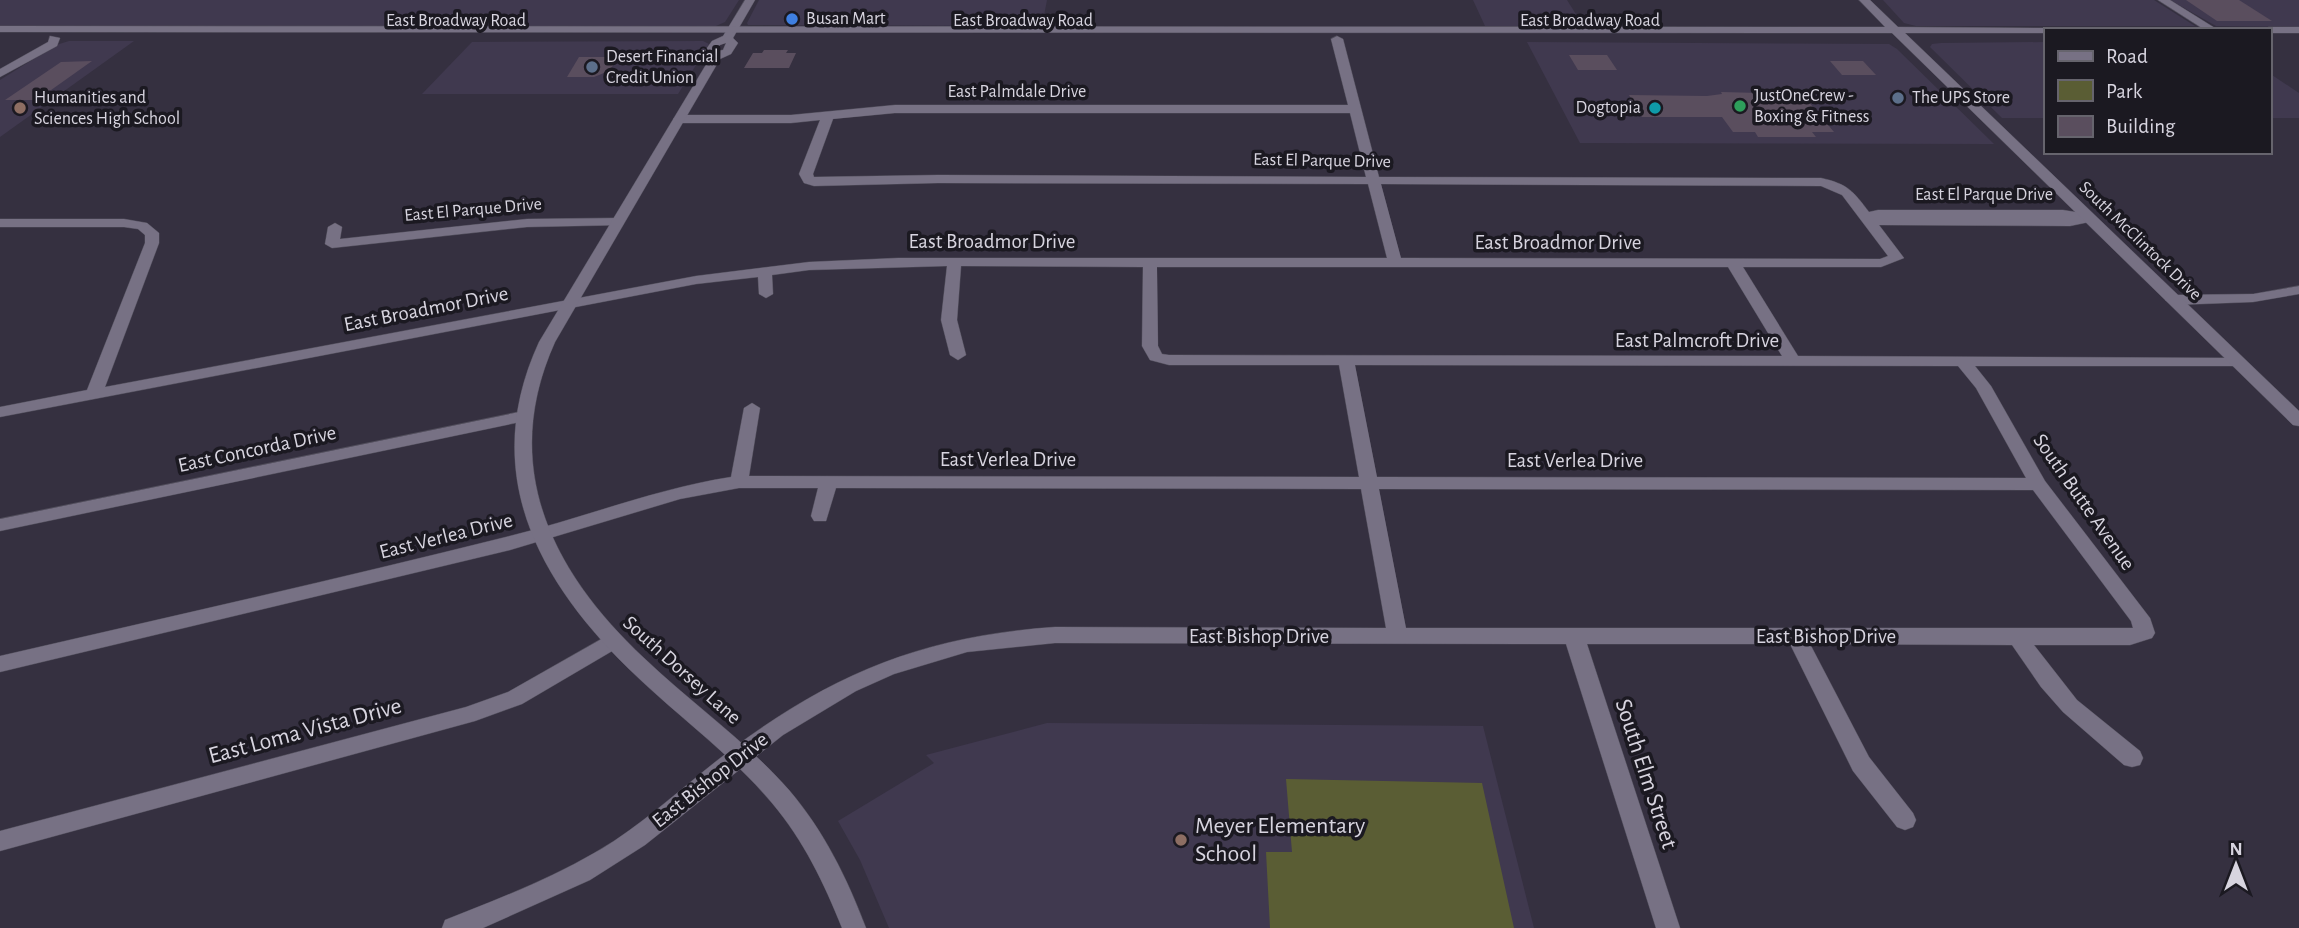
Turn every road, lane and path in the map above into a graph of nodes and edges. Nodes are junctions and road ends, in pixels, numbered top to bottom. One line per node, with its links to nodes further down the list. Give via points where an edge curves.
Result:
1 (750, 0): 13 (street, South Dorsey Lane)
2 (1864, 0): 8 (street, South McClintock Drive)
3 (2163, 0): 4 (street)
4 (2210, 28)
5 (0, 29): 6 (street, East Broadway Road)
6 (68, 29): 7 (street, East Broadway Road); 17 (street)
7 (294, 30): 12 (street, East Broadway Road); 18 (street)
8 (1896, 30): 9 (street, East Broadway Road); 15 (street, East Broadway Road); 19 (street, South McClintock Drive)
9 (2044, 30)
10 (2271, 30): 11 (street)
11 (2299, 30)
12 (478, 34): 13 (street, East Broadway Road); 18 (street, East Broadway Road)
13 (730, 34): 14 (street, East Broadway Road); 26 (street, South Dorsey Lane, via 727,52 716,57)
14 (1336, 34): 15 (street, East Broadway Road); 24 (street)
15 (1611, 34): 19 (street, East Broadway Road)
16 (0, 38): 17 (street, East Broadway Road)
17 (54, 38): 18 (street, East Broadway Road); 23 (street, via 53,44)
18 (283, 38)
19 (1905, 39): 20 (street, East Broadway Road); 30 (street, South McClintock Drive)
20 (2044, 39)
21 (2271, 39): 22 (street)
22 (2299, 39)
23 (0, 74)
24 (1355, 109): 25 (street, East Palmdale Drive, via 895,109); 27 (street)
25 (828, 116): 26 (street, East Palmdale Drive); 27 (street, East El Parque Drive, via 806,171 809,180 821,183 907,179)
26 (679, 119): 31 (street, South Dorsey Lane)
27 (1374, 181): 28 (street, East El Parque Drive); 36 (street)
28 (1834, 185): 29 (street, East Broadmor Drive, via 1847,192)
29 (1867, 218): 30 (street, East El Parque Drive, via 1885,222 2070,222); 37 (street, East Broadmor Drive, via 1894,251 1895,260)
30 (2089, 218): 41 (street, South McClintock Drive)
31 (618, 222): 33 (street, East El Parque Drive, via 527,223 330,251); 42 (street, South Dorsey Lane)
32 (0, 223): 48 (street, via 124,223 152,233)
33 (335, 228)
34 (955, 262): 35 (street, East Broadmor Drive); 38 (street, East Broadmor Drive); 43 (street, via 947,316)
35 (1150, 262): 36 (street, East Broadmor Drive); 44 (street, East Palmcroft Drive, via 1150,346 1156,357 1177,361)
36 (1395, 263): 37 (street, East Broadmor Drive)
37 (1732, 263): 45 (street)
38 (765, 271): 40 (street); 42 (street, East Broadmor Drive)
39 (2299, 290): 41 (street, via 2253,298)
40 (765, 294)
41 (2174, 300): 46 (street, South McClintock Drive)
42 (568, 305): 48 (street, East Broadmor Drive); 51 (street, South Dorsey Lane, via 540,358)
43 (958, 355)
44 (1346, 361): 45 (street, East Palmcroft Drive); 55 (street)
45 (1793, 361): 47 (street, East Palmcroft Drive)
46 (2237, 361): 47 (street, East Palmcroft Drive); 52 (street, South McClintock Drive)
47 (1964, 362): 56 (street, South Butte Avenue, via 1983,386)
48 (94, 394): 50 (street, East Broadmor Drive)
49 (752, 408): 53 (street)
50 (0, 412)
51 (524, 416): 58 (street, East Concorda Drive); 59 (street, South Dorsey Lane, via 525,491)
52 (2299, 421)
53 (739, 482): 54 (street, East Verlea Drive); 59 (street, East Verlea Drive, via 654,498)
54 (829, 482): 55 (street, East Verlea Drive); 57 (street)
55 (1370, 482): 56 (street, East Verlea Drive); 61 (street)
56 (2038, 484): 60 (street, South Butte Avenue, via 2140,618)
57 (820, 516)
58 (2, 529)
59 (541, 536): 65 (street, South Dorsey Lane, via 565,584); 66 (street, East Verlea Drive)
60 (2145, 633): 64 (street, East Bishop Drive, via 2130,637)
61 (1398, 636): 62 (street, East Bishop Drive); 67 (street, East Bishop Drive, via 1055,635 964,644 857,679)
62 (1574, 636): 63 (street, East Bishop Drive); 73 (street, South Elm Street)
63 (1796, 636): 64 (street, East Bishop Drive); 69 (street, via 1861,764)
64 (2017, 636): 68 (street, via 2070,706)
65 (612, 641): 67 (street, South Dorsey Lane); 70 (street, East Loma Vista Drive, via 515,698 467,715)
66 (0, 664)
67 (741, 754): 71 (street, East Bishop Drive, via 621,848 523,902); 72 (street, South Dorsey Lane, via 781,794 812,837)
68 (2132, 758)
69 (1905, 820)
70 (0, 841)
71 (453, 928)
72 (854, 928)
73 (1668, 928)

